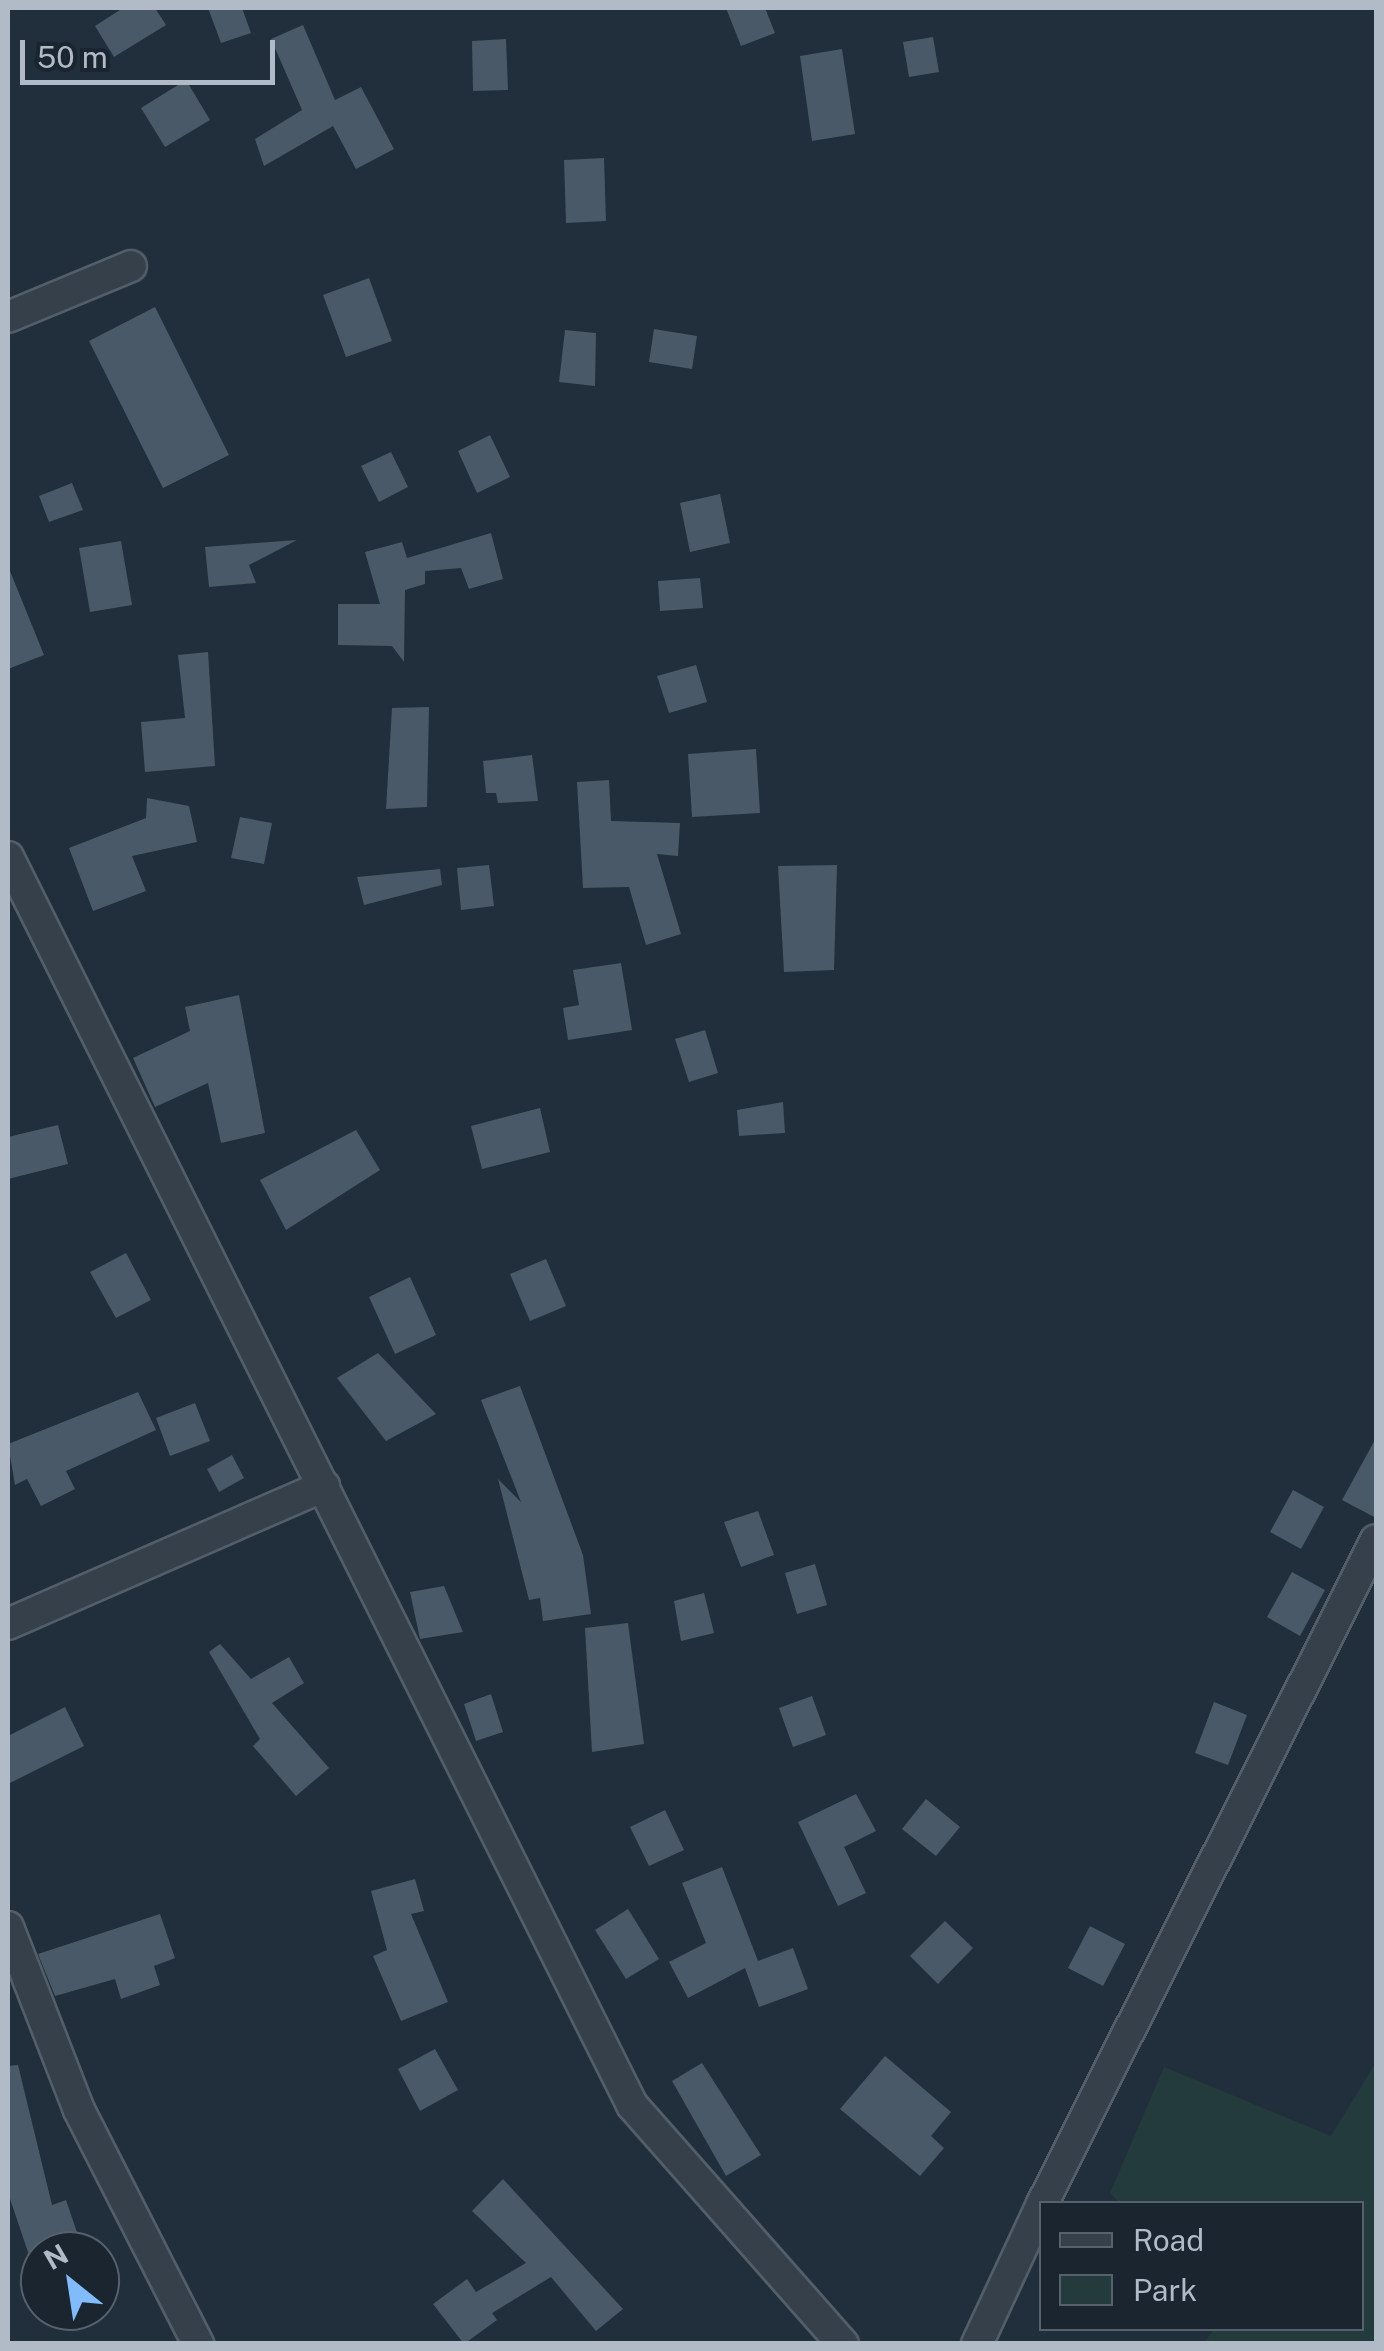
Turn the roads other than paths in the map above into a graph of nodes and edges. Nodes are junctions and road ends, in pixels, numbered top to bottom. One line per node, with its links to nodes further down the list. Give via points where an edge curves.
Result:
1 (131, 266): 2 (street)
2 (8, 317)
3 (8, 857): 4 (street)
4 (324, 1486): 6 (street); 11 (street, via 632,2105)
5 (1376, 1540): 8 (street)
6 (8, 1624)
7 (8, 1927): 10 (street, via 79,2110)
8 (1044, 2201)
9 (1039, 2210): 12 (street)
10 (198, 2344)
11 (842, 2344)
12 (977, 2344)

